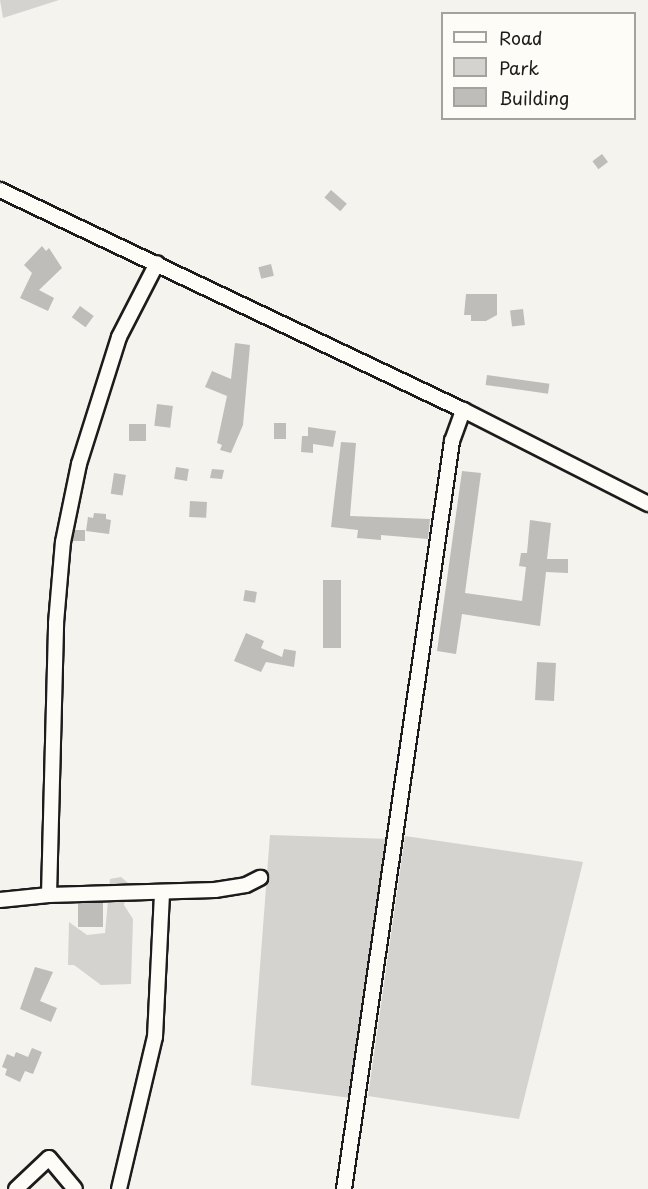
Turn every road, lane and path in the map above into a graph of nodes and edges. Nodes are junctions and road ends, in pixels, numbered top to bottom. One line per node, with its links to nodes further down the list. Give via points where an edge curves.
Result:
1 (0, 190): 2 (street)
2 (158, 263): 3 (street); 7 (street, via 119,337 79,464 63,542 56,623)
3 (463, 410): 4 (street); 12 (street, via 452,441)
4 (648, 504)
5 (260, 878): 6 (street, via 246,885)
6 (162, 894): 7 (street); 11 (street, via 155,1037)
7 (49, 895): 8 (street)
8 (0, 900)
9 (16, 1189): 10 (street, via 49,1158)
10 (75, 1189)
11 (119, 1189)
12 (344, 1189)

